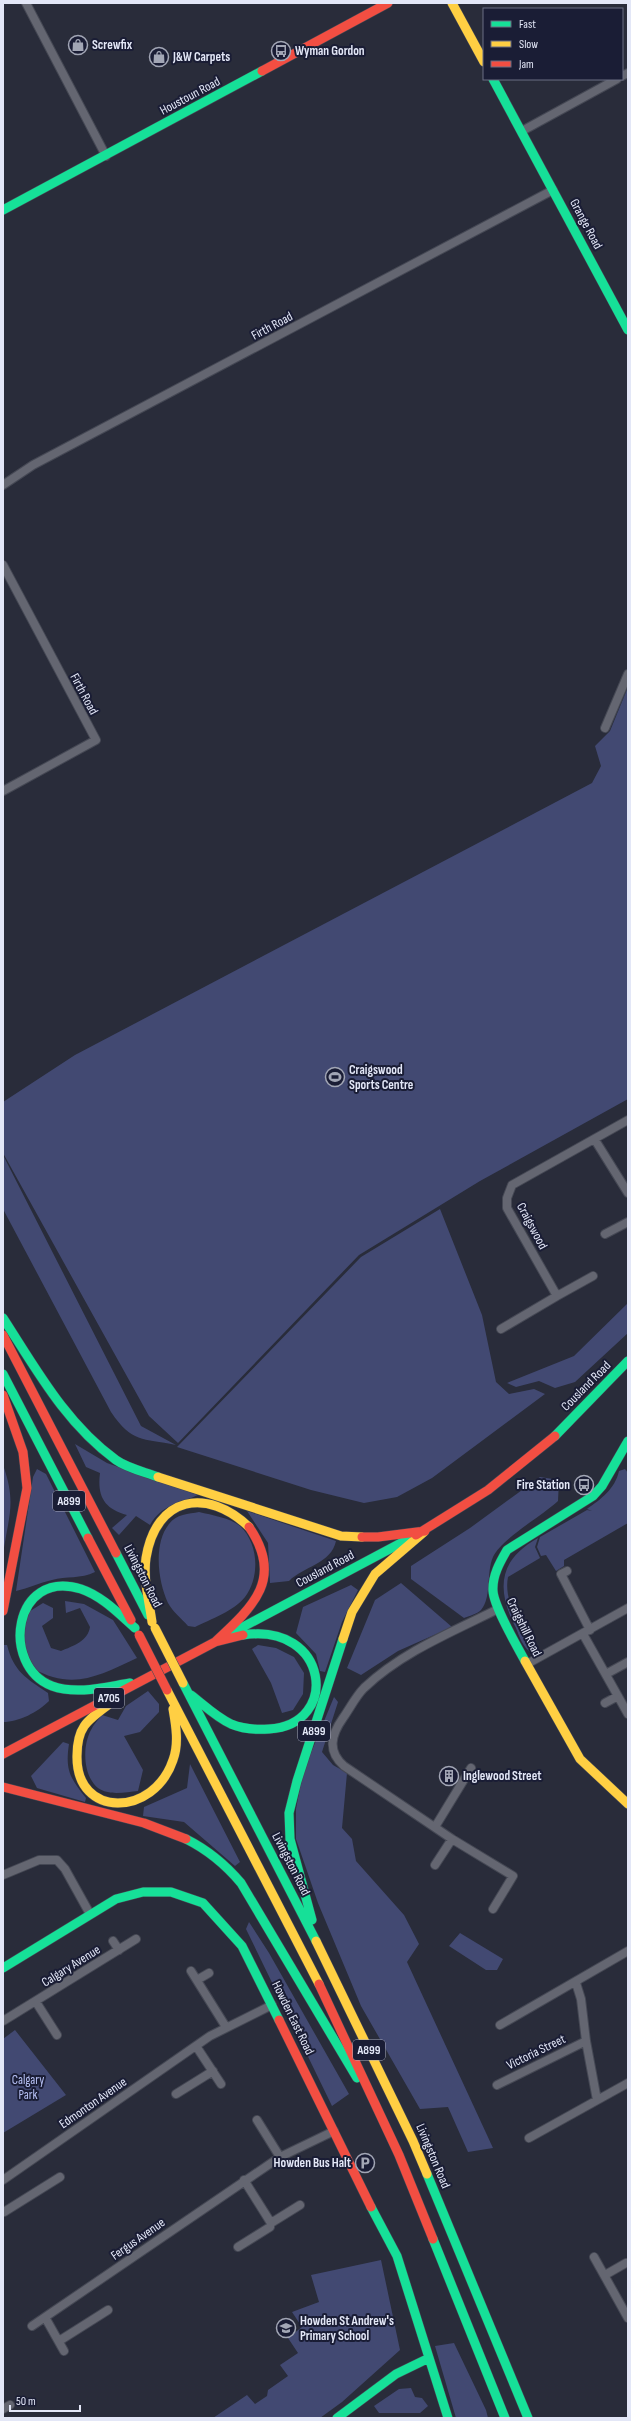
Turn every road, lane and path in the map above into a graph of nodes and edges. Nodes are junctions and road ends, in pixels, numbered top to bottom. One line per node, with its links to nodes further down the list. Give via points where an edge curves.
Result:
1 (26, 3): 8 (street)
2 (388, 3): 8 (main road, Houstoun Road)
3 (452, 3): 4 (main road)
4 (483, 60)
5 (494, 80): 7 (main road, Grange Road)
6 (615, 80): 7 (street)
7 (522, 131): 9 (main road, Grange Road)
8 (106, 156): 10 (main road, Houstoun Road)
9 (553, 190): 11 (main road, Grange Road); 12 (street, Firth Road, via 34,464)
10 (3, 210)
11 (628, 330)
12 (3, 485)
13 (3, 565): 16 (street, Firth Road, via 96,740)
14 (628, 674): 15 (street)
15 (605, 728)
16 (3, 791)
17 (628, 1120): 18 (street, Craigswood)
18 (595, 1140): 19 (street); 23 (street, Craigswood, via 512,1185 507,1198 507,1208)
19 (628, 1193)
20 (628, 1222): 21 (street)
21 (605, 1234)
22 (593, 1276): 23 (street)
23 (557, 1296): 25 (street)
24 (3, 1318): 31 (main road, via 57,1401 80,1429 117,1461 177,1484 341,1536 378,1537)
25 (501, 1329)
26 (3, 1335): 37 (main road, Livingston Road / A899)
27 (628, 1361): 31 (main road, Cousland Road, via 530,1458)
28 (3, 1374): 38 (main road, A899)
29 (3, 1396): 35 (main road, via 18,1430 27,1473 27,1488)
30 (627, 1444): 34 (main road, Craigshill Road, via 602,1486 593,1496 507,1550 494,1576 493,1591)
31 (425, 1531): 40 (main road, Cousland Road); 65 (main road, A899, via 375,1574 352,1612 289,1813 290,1839 302,1889)
32 (567, 1571): 39 (street, via 561,1574)
33 (628, 1608): 39 (street)
34 (498, 1609): 43 (main road, Craigshill Road); 55 (street, via 393,1662 363,1689 335,1730 332,1739 335,1759)
35 (3, 1611)
36 (15, 1612): 38 (main road, via 25,1598 34,1592 69,1586 103,1600)
37 (153, 1625): 40 (main road, A899, via 147,1578 147,1551 156,1529 164,1515 179,1507 194,1503 213,1503 240,1517 252,1527 263,1548 265,1565 264,1580 258,1596 250,1608); 46 (main road, Livingston Road / A899, bridge)
38 (137, 1632): 48 (main road, A899, bridge)
39 (587, 1632): 43 (street); 44 (street)
40 (215, 1642): 45 (main road, Cousland Road / A705); 46 (main road, A899, via 238,1636 269,1634 284,1637 302,1646 313,1660 317,1677 314,1701 309,1711 299,1721 282,1730 246,1729 225,1721)
41 (12, 1648): 45 (main road, via 27,1668 47,1684 55,1687 67,1689)
42 (628, 1662): 44 (street)
43 (527, 1664): 54 (main road, Craigshill Road, via 580,1759)
44 (606, 1674): 47 (street)
45 (138, 1683): 48 (main road, via 85,1723 80,1733 75,1759 78,1773 89,1792 97,1798 120,1804 132,1804 142,1801 160,1787 174,1761 176,1741); 51 (main road, Cousland Road / A705)
46 (188, 1693): 65 (main road, Livingston Road / A899)
47 (618, 1696): 49 (street); 50 (street)
48 (172, 1700): 85 (main road, A899, via 327,2000)
49 (605, 1703)
50 (628, 1714)
51 (3, 1754)
52 (471, 1768): 55 (street)
53 (3, 1788): 85 (main road, A899, via 46,1796 171,1833 195,1843 225,1865 269,1929 332,2041)
54 (628, 1804)
55 (435, 1827): 56 (street)
56 (452, 1839): 57 (street); 59 (street, via 513,1876)
57 (436, 1865)
58 (3, 1875): 60 (street, via 39,1860 57,1860 65,1869)
59 (493, 1909)
60 (90, 1914): 66 (main road, Howden East Road); 72 (main road, Howden East Road, via 116,1899 143,1892 171,1892 203,1903 242,1946)
61 (136, 1939): 63 (street, Calgary Avenue)
62 (113, 1941): 63 (street, Calgary Avenue)
63 (119, 1950): 71 (street, Calgary Avenue)
64 (628, 1951): 70 (street)
65 (325, 1958): 110 (main road, Livingston Road / A899, via 413,2141)
66 (3, 1968)
67 (191, 1971): 69 (street)
68 (209, 1973): 69 (street)
69 (197, 1980): 75 (street)
70 (576, 1983): 74 (street); 77 (street, Victoria Street, via 581,2000)
71 (36, 2002): 73 (street, Calgary Avenue); 76 (street, Calgary Avenue)
72 (272, 2005): 75 (street, Edmonton Avenue); 87 (main road, Howden East Road)
73 (3, 2021)
74 (500, 2025)
75 (226, 2026): 78 (street, Edmonton Avenue)
76 (57, 2035)
77 (586, 2041): 82 (street, Victoria Street); 84 (street, Victoria Street)
78 (196, 2046): 79 (street); 91 (street, Edmonton Avenue)
79 (213, 2071): 81 (street); 83 (street)
80 (628, 2083): 84 (street)
81 (221, 2084)
82 (496, 2085)
83 (176, 2094)
84 (597, 2100): 88 (street)
85 (378, 2110): 109 (main road, A899)
86 (257, 2120): 89 (street)
87 (334, 2131): 89 (street, Fergus Avenue); 106 (main road, Howden East Road, via 397,2256)
88 (529, 2138)
89 (280, 2157): 92 (street, Fergus Avenue)
90 (60, 2177): 94 (street)
91 (3, 2180)
92 (244, 2180): 95 (street); 101 (street, Fergus Avenue)
93 (300, 2206): 95 (street)
94 (5, 2213)
95 (271, 2223): 96 (street, via 270,2227)
96 (238, 2247)
97 (594, 2258): 99 (street)
98 (626, 2263): 99 (street)
99 (605, 2275): 102 (street)
100 (108, 2310): 104 (street)
101 (46, 2318): 103 (street, Fergus Avenue); 104 (street)
102 (628, 2318)
103 (32, 2326)
104 (59, 2341): 105 (street)
105 (64, 2350)
106 (430, 2358): 107 (main road, via 396,2374); 108 (main road, Howden East Road)
107 (337, 2418)
108 (448, 2418)
109 (505, 2418)
110 (528, 2418)

